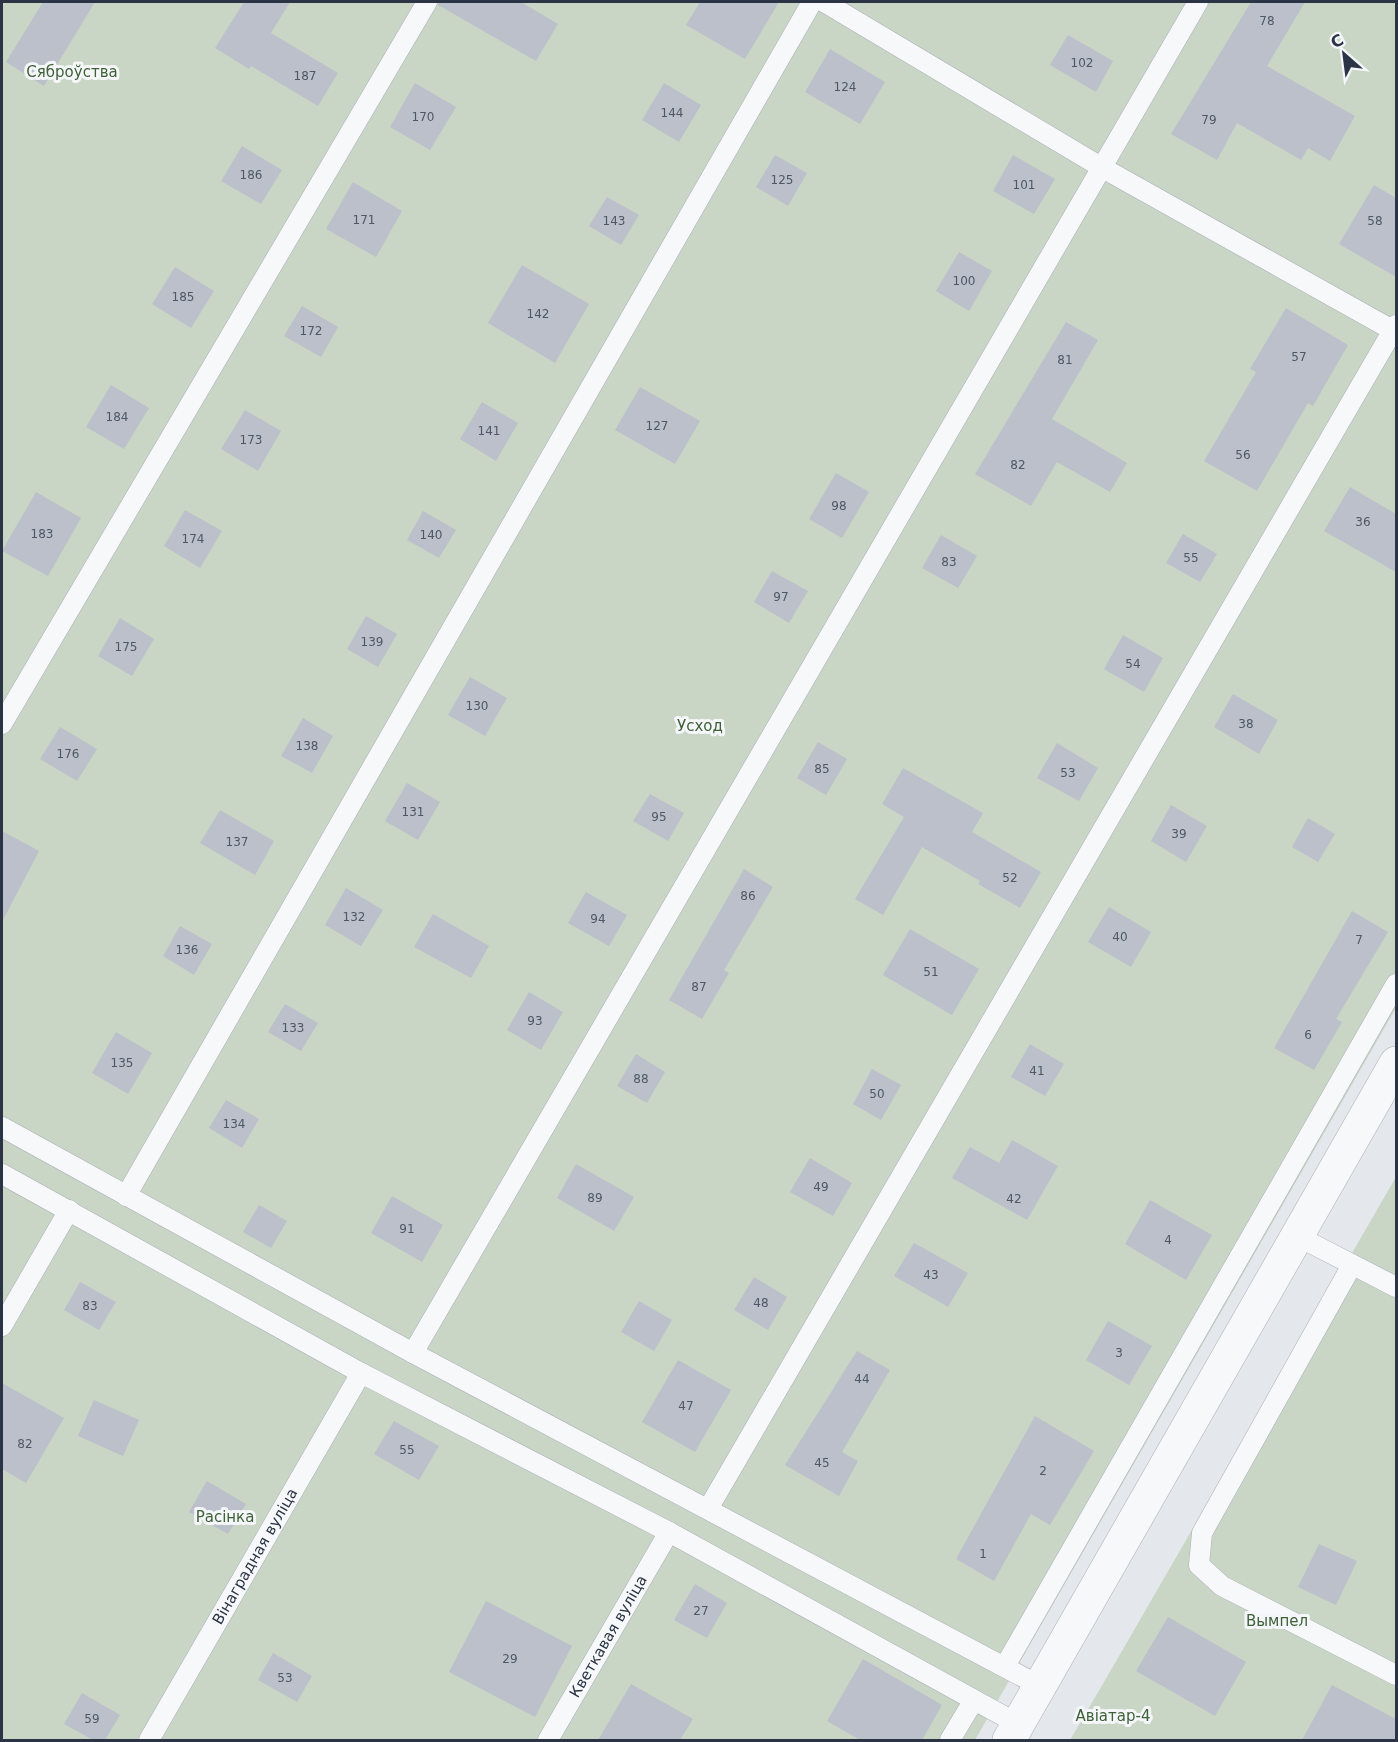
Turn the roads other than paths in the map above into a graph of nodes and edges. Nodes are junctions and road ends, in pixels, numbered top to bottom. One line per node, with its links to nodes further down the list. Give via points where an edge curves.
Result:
1 (427, 2): 7 (lane)
2 (812, 2): 12 (lane)
3 (824, 2): 5 (lane)
4 (1198, 2): 5 (lane)
5 (1101, 167): 6 (lane); 18 (lane)
6 (1396, 329): 20 (lane)
7 (2, 724)
8 (1396, 984): 22 (lane)
9 (1396, 1063): 14 (street)
10 (2, 1127): 12 (lane)
11 (2, 1174): 13 (lane)
12 (126, 1196): 18 (lane)
13 (69, 1210): 17 (lane); 19 (lane)
14 (1297, 1236): 15 (lane); 24 (street)
15 (1352, 1265): 16 (lane); 23 (lane, via 1202,1533 1199,1565 1222,1586)
16 (1396, 1287)
17 (2, 1326)
18 (413, 1353): 20 (lane)
19 (361, 1373): 21 (lane); 27 (lane, Вінаградная вуліца)
20 (708, 1509): 22 (lane)
21 (669, 1532): 25 (lane); 28 (lane, Кветкавая вуліца)
22 (1005, 1666): 24 (lane)
23 (1396, 1675)
24 (1040, 1686): 26 (street)
25 (974, 1700): 26 (lane); 29 (lane)
26 (1013, 1732)
27 (149, 1740)
28 (548, 1740)
29 (950, 1740)

